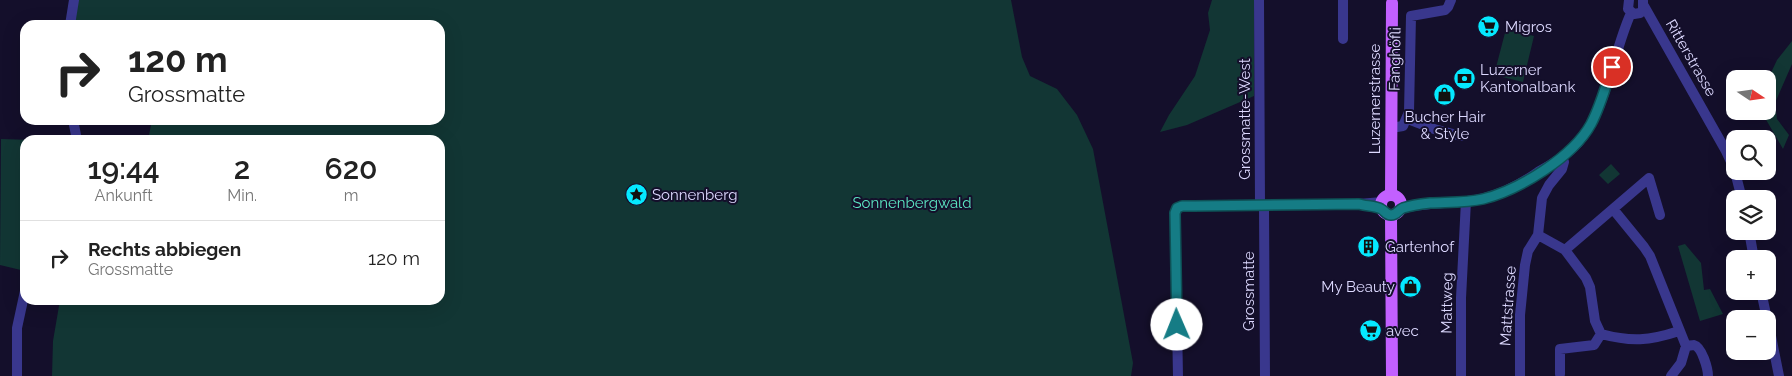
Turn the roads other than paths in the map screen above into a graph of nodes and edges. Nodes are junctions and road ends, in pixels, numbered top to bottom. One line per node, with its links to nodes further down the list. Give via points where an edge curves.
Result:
1 (74, 0): 8 (street)
2 (1259, 0): 17 (street, Grossmatte-West)
3 (1343, 0): 9 (street)
4 (1450, 0): 10 (street, Fanghöfli, via 1444,10 1411,16)
5 (1629, 0): 7 (street, via 1627,6)
6 (1392, 1): 11 (main road, Luzernerstrasse)
7 (1641, 9): 13 (street, via 1590,125); 14 (street, Ritterstrasse, via 1726,150)
8 (71, 20)
9 (1343, 39)
10 (1408, 119): 11 (street, via 1401,127); 12 (street)
11 (1391, 128): 16 (main road, Luzernerstrasse)
12 (1461, 136)
13 (1562, 158): 15 (street, via 1502,193); 20 (street, Mattstrasse, via 1562,168 1542,198)
14 (1740, 190)
15 (1466, 201): 16 (street); 32 (street, Mattweg)
16 (1391, 205): 17 (street); 31 (main road, Luzernerstrasse)
17 (1262, 206): 29 (street, via 1177,208); 30 (street, Grossmatte)
18 (1613, 209): 19 (street, via 1649,178); 21 (street); 23 (street, via 1647,251)
19 (1660, 215)
20 (1538, 235): 21 (street); 33 (street, Mattstrasse, via 1528,251 1525,265 1520,315)
21 (1565, 250): 24 (street, via 1586,278)
22 (22, 305): 28 (street, via 17,328)
23 (1679, 331): 24 (street, via 1660,338 1640,340); 25 (street)
24 (1600, 334): 27 (street, via 1594,345 1560,349)
25 (1686, 346): 34 (street, via 1681,363); 35 (street, via 1700,349)
26 (1776, 360): 36 (street)
27 (1560, 374)
28 (17, 376)
29 (1178, 376)
30 (1265, 376)
31 (1392, 376)
32 (1460, 376)
33 (1520, 376)
34 (1671, 376)
35 (1708, 376)
36 (1779, 376)

